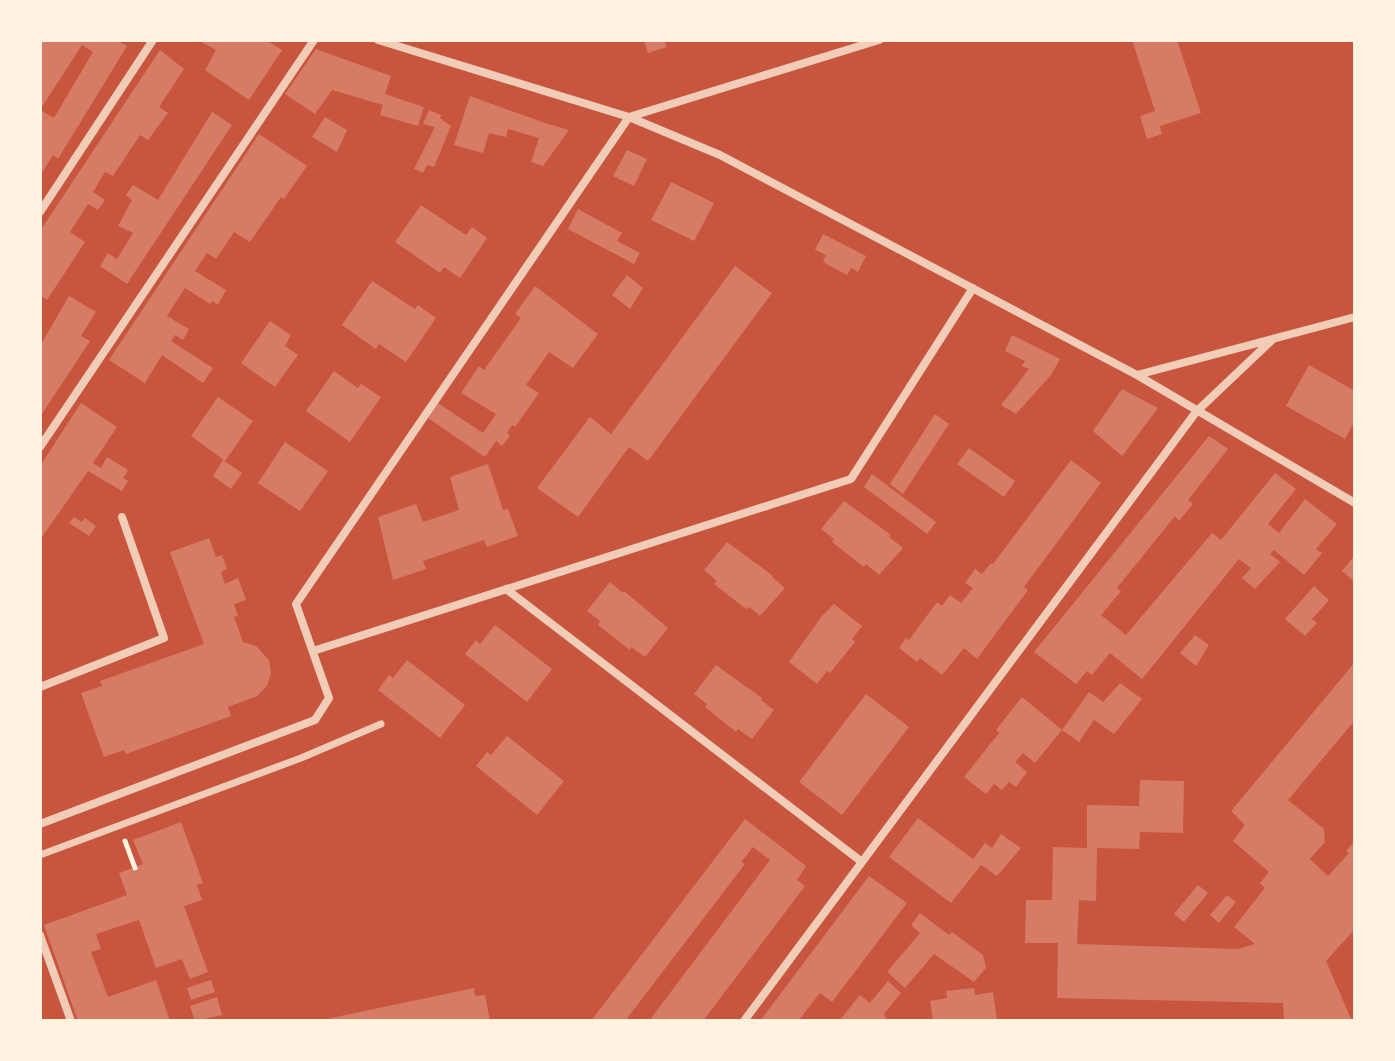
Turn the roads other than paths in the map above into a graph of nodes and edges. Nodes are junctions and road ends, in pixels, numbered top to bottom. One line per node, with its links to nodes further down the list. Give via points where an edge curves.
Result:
1 (153, 40): 6 (street)
2 (314, 40): 12 (street)
3 (378, 40): 5 (street)
4 (879, 40): 5 (street)
5 (629, 117): 7 (street, via 720,155); 16 (street, via 296,604)
6 (40, 212)
7 (973, 288): 10 (street); 15 (street, via 851,479)
8 (1355, 317): 9 (street)
9 (1272, 340): 10 (street); 11 (street)
10 (1137, 375): 11 (street)
11 (1196, 412): 13 (street); 21 (street)
12 (40, 447)
13 (1355, 503)
14 (122, 517): 17 (street, via 164,638)
15 (506, 589): 16 (street); 21 (street)
16 (313, 651): 19 (street, via 329,698 315,720)
17 (40, 687)
18 (381, 724): 20 (street)
19 (40, 824)
20 (40, 855)
21 (862, 862): 24 (street)
22 (40, 935): 23 (street)
23 (71, 1021)
24 (744, 1021)

